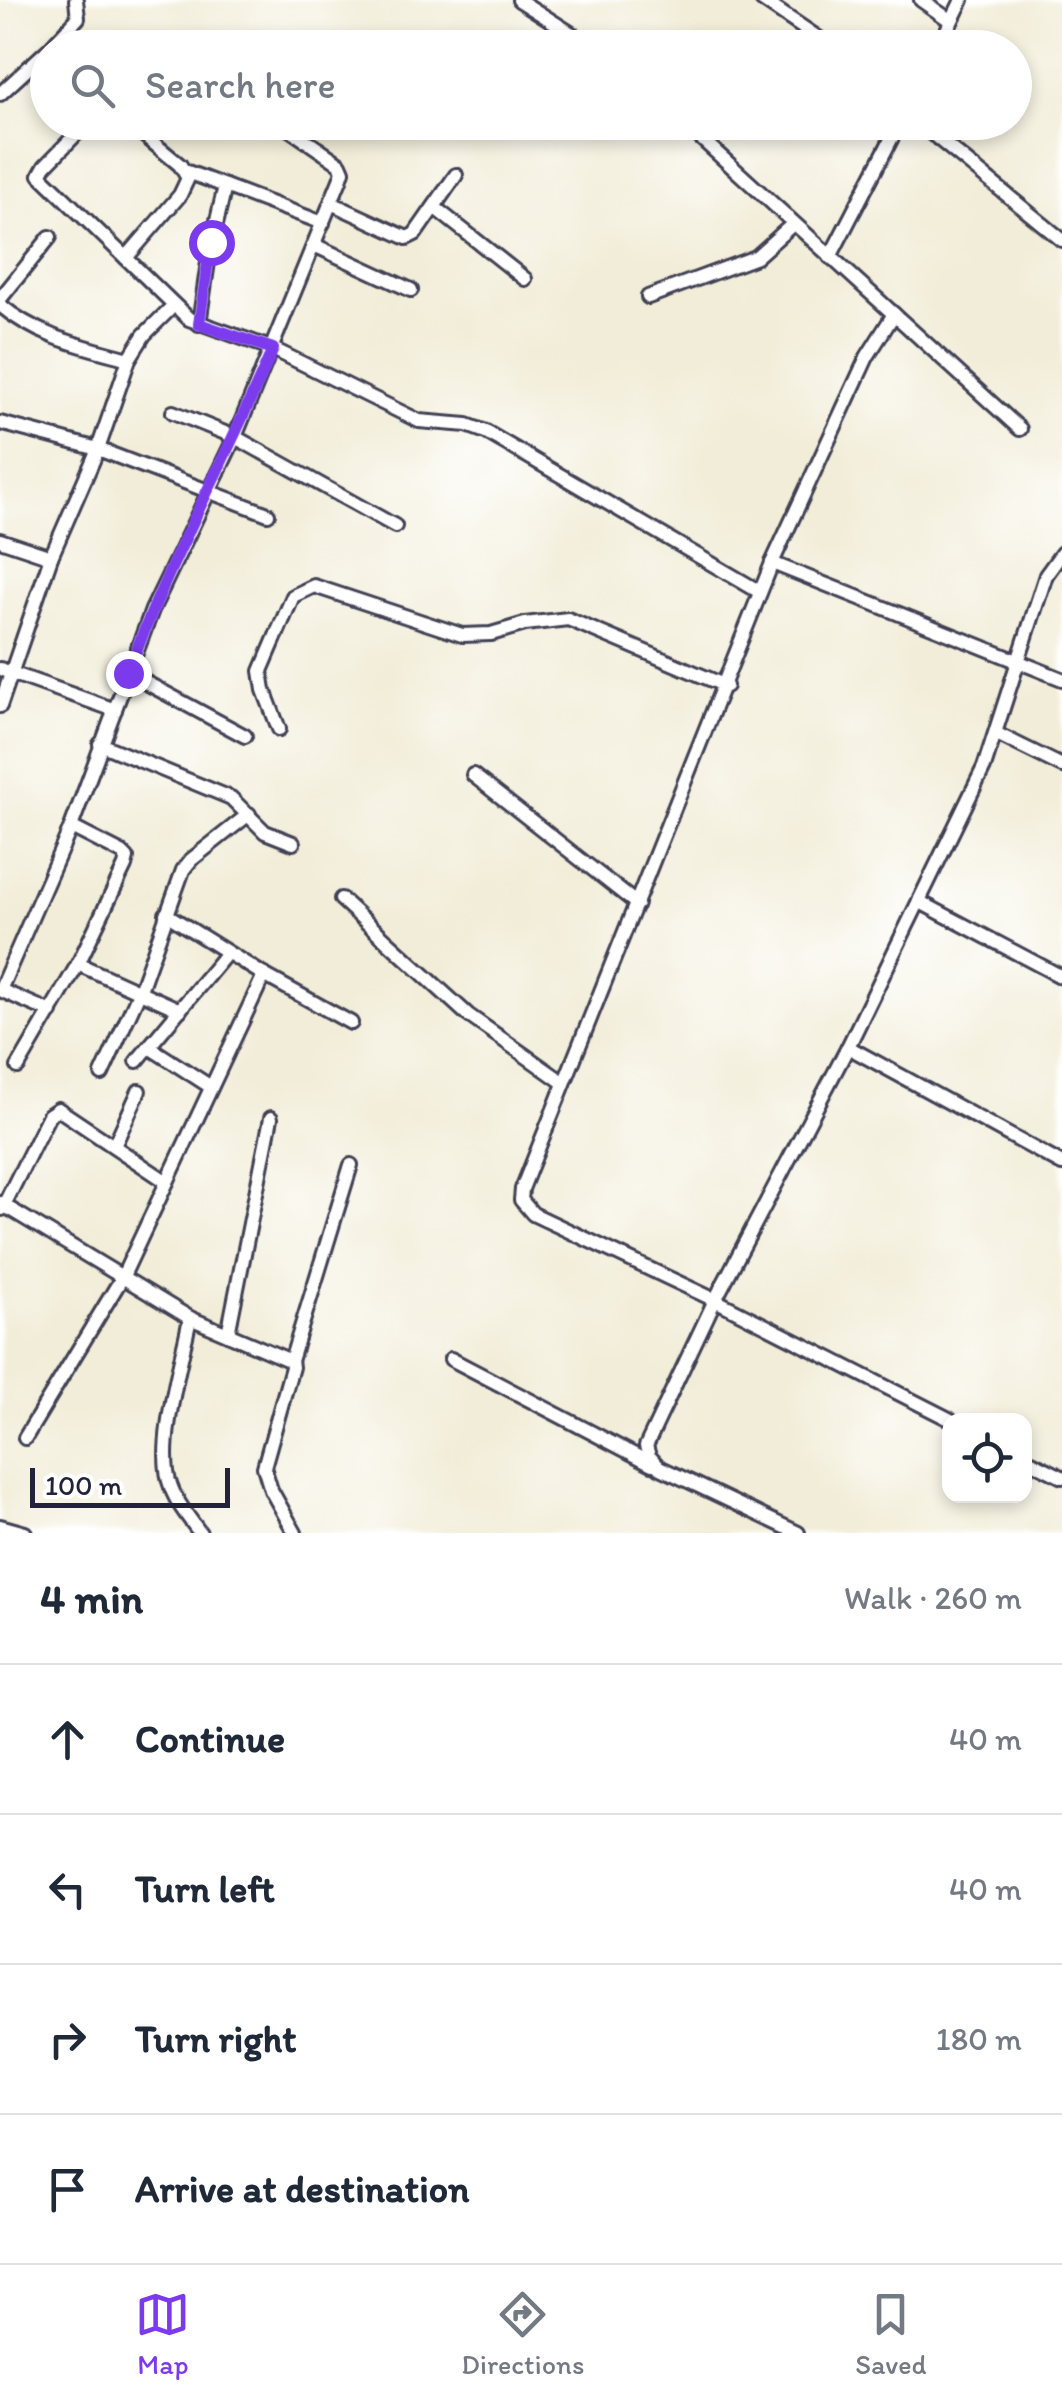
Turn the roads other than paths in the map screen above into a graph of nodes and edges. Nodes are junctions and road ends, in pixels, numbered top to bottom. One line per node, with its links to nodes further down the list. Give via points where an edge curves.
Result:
1 (76, 0): 7 (street, via 78,18)
2 (519, 0): 8 (street)
3 (762, 0): 9 (street)
4 (921, 0): 6 (street)
5 (962, 0): 6 (street)
6 (951, 21): 10 (street)
7 (67, 30)
8 (566, 30)
9 (807, 30)
10 (947, 30)
11 (30, 67): 12 (street)
12 (0, 94)
13 (70, 140): 30 (street, via 40,175)
14 (149, 140): 19 (street)
15 (305, 140): 22 (street, via 343,171)
16 (703, 140): 25 (street)
17 (891, 140): 29 (street)
18 (940, 140): 27 (street)
19 (185, 171): 21 (street); 30 (street, via 186,186)
20 (456, 176): 23 (street)
21 (225, 186): 24 (street); 37 (street)
22 (331, 203): 23 (street, via 406,238); 24 (street)
23 (434, 207): 31 (street)
24 (323, 223): 28 (street)
25 (794, 224): 29 (street); 33 (street, via 756,257)
26 (50, 237): 35 (street)
27 (1062, 240)
28 (314, 245): 32 (street); 38 (street)
29 (830, 257): 36 (street)
30 (126, 258): 34 (street)
31 (526, 279)
32 (411, 290)
33 (648, 297)
34 (173, 306): 37 (street); 39 (street)
35 (2, 309): 39 (street, via 49,336)
36 (894, 314): 42 (street); 51 (street, via 867,357)
37 (199, 324): 38 (street)
38 (273, 349): 43 (street); 52 (street, via 419,421 486,432)
39 (129, 359): 44 (street)
40 (173, 412): 43 (street)
41 (0, 423): 44 (street)
42 (1020, 429)
43 (236, 437): 45 (street); 47 (street)
44 (98, 449): 45 (street); 50 (street)
45 (208, 493): 46 (street); 55 (street)
46 (268, 514)
47 (395, 526)
48 (0, 540): 50 (street)
49 (1062, 553): 53 (street, via 1046,575)
50 (51, 557): 54 (street)
51 (772, 563): 52 (street); 53 (street)
52 (760, 592): 57 (street)
53 (1020, 660): 56 (street); 61 (street)
54 (6, 671): 58 (street); 59 (street)
55 (128, 673): 59 (street); 62 (street)
56 (1062, 679)
57 (726, 686): 60 (street, via 568,619 462,635 314,586 287,605 261,671); 71 (street)
58 (0, 706)
59 (114, 710): 63 (street)
60 (280, 729)
61 (997, 734): 64 (street); 70 (street)
62 (245, 736)
63 (100, 744): 66 (street, via 230,798); 67 (street)
64 (1062, 766)
65 (473, 775): 71 (street)
66 (249, 814): 68 (street, via 271,836); 72 (street, via 191,860)
67 (72, 827): 74 (street, via 127,858); 77 (street)
68 (293, 843)
69 (342, 899): 87 (street, via 468,1015)
70 (920, 902): 76 (street); 83 (street)
71 (637, 904): 87 (street)
72 (166, 914): 73 (street); 78 (street)
73 (227, 953): 75 (street); 79 (street)
74 (78, 964): 78 (street); 80 (street)
75 (264, 975): 81 (street); 88 (street)
76 (1062, 977)
77 (0, 990): 80 (street)
78 (139, 993): 79 (street); 86 (street)
79 (180, 1010): 82 (street)
80 (51, 1012): 85 (street)
81 (350, 1023)
82 (149, 1047): 84 (street); 88 (street)
83 (848, 1047): 92 (street); 97 (street)
84 (138, 1062)
85 (18, 1067)
86 (102, 1074)
87 (564, 1083): 97 (street, via 521,1200 533,1214)
88 (212, 1087): 94 (street)
89 (139, 1091): 91 (street)
90 (271, 1118): 99 (street)
91 (114, 1146): 94 (street); 95 (street, via 54,1111)
92 (1062, 1164)
93 (351, 1165): 101 (street)
94 (166, 1182): 96 (street)
95 (1, 1207): 96 (street)
96 (123, 1276): 98 (street); 103 (street)
97 (715, 1300): 102 (street); 105 (street, via 650,1433 646,1446)
98 (190, 1318): 99 (street); 109 (street, via 166,1465 170,1485)
99 (228, 1334): 101 (street)
100 (451, 1359): 105 (street)
101 (291, 1361): 110 (street, via 264,1466)
102 (942, 1416)
103 (25, 1438)
104 (1032, 1462): 106 (street)
105 (659, 1467): 111 (street)
106 (1062, 1477)
107 (0, 1526): 108 (street)
108 (25, 1533)
109 (200, 1533)
110 (295, 1533)
111 (798, 1533)

